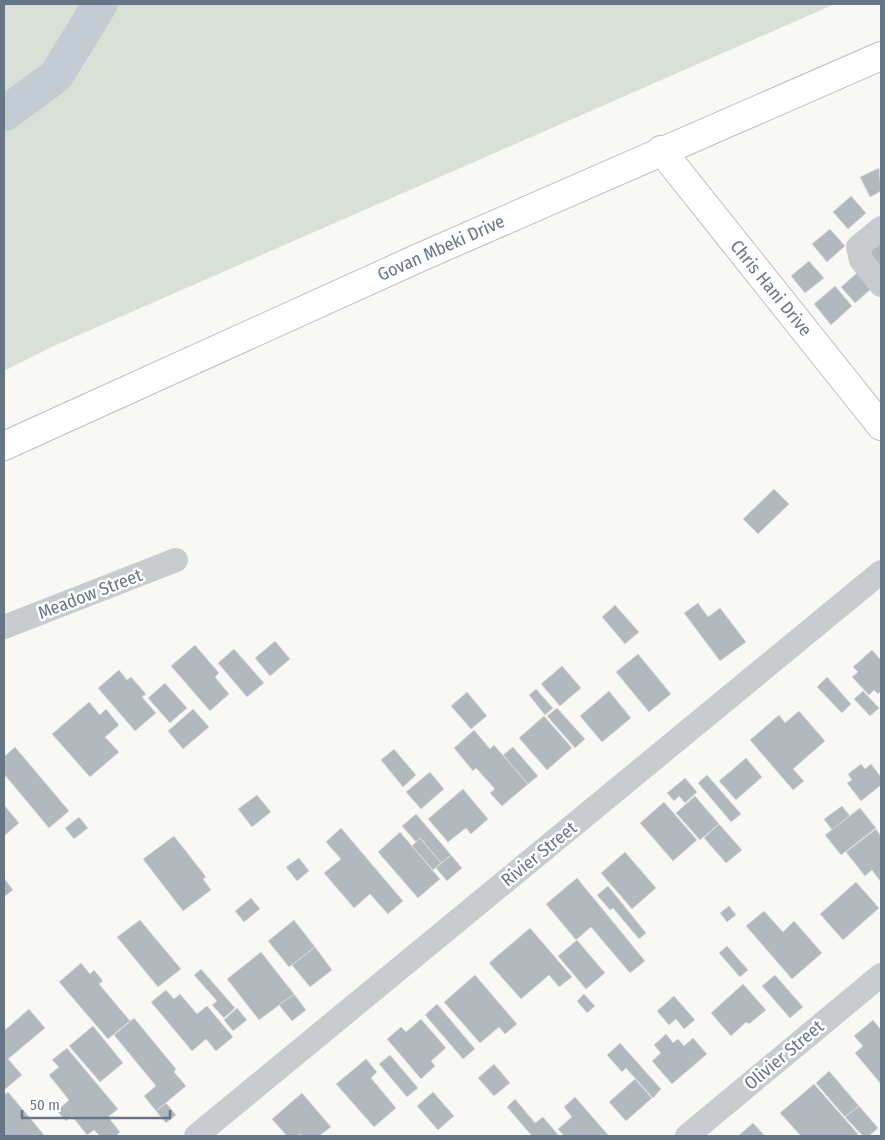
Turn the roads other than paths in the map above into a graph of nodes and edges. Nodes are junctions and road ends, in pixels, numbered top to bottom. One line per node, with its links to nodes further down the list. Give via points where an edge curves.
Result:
1 (881, 56): 2 (main road, Govan Mbeki Drive)
2 (661, 150): 5 (main road, Chris Hani Drive); 6 (main road, Govan Mbeki Drive)
3 (881, 228): 4 (street, via 858,247 861,260)
4 (881, 285)
5 (881, 426)
6 (4, 446)
7 (176, 560): 9 (street, Meadow Street)
8 (881, 572): 11 (street, Rivier Street)
9 (4, 627)
10 (881, 975): 12 (street, Olivier Street)
11 (196, 1136)
12 (686, 1136)

